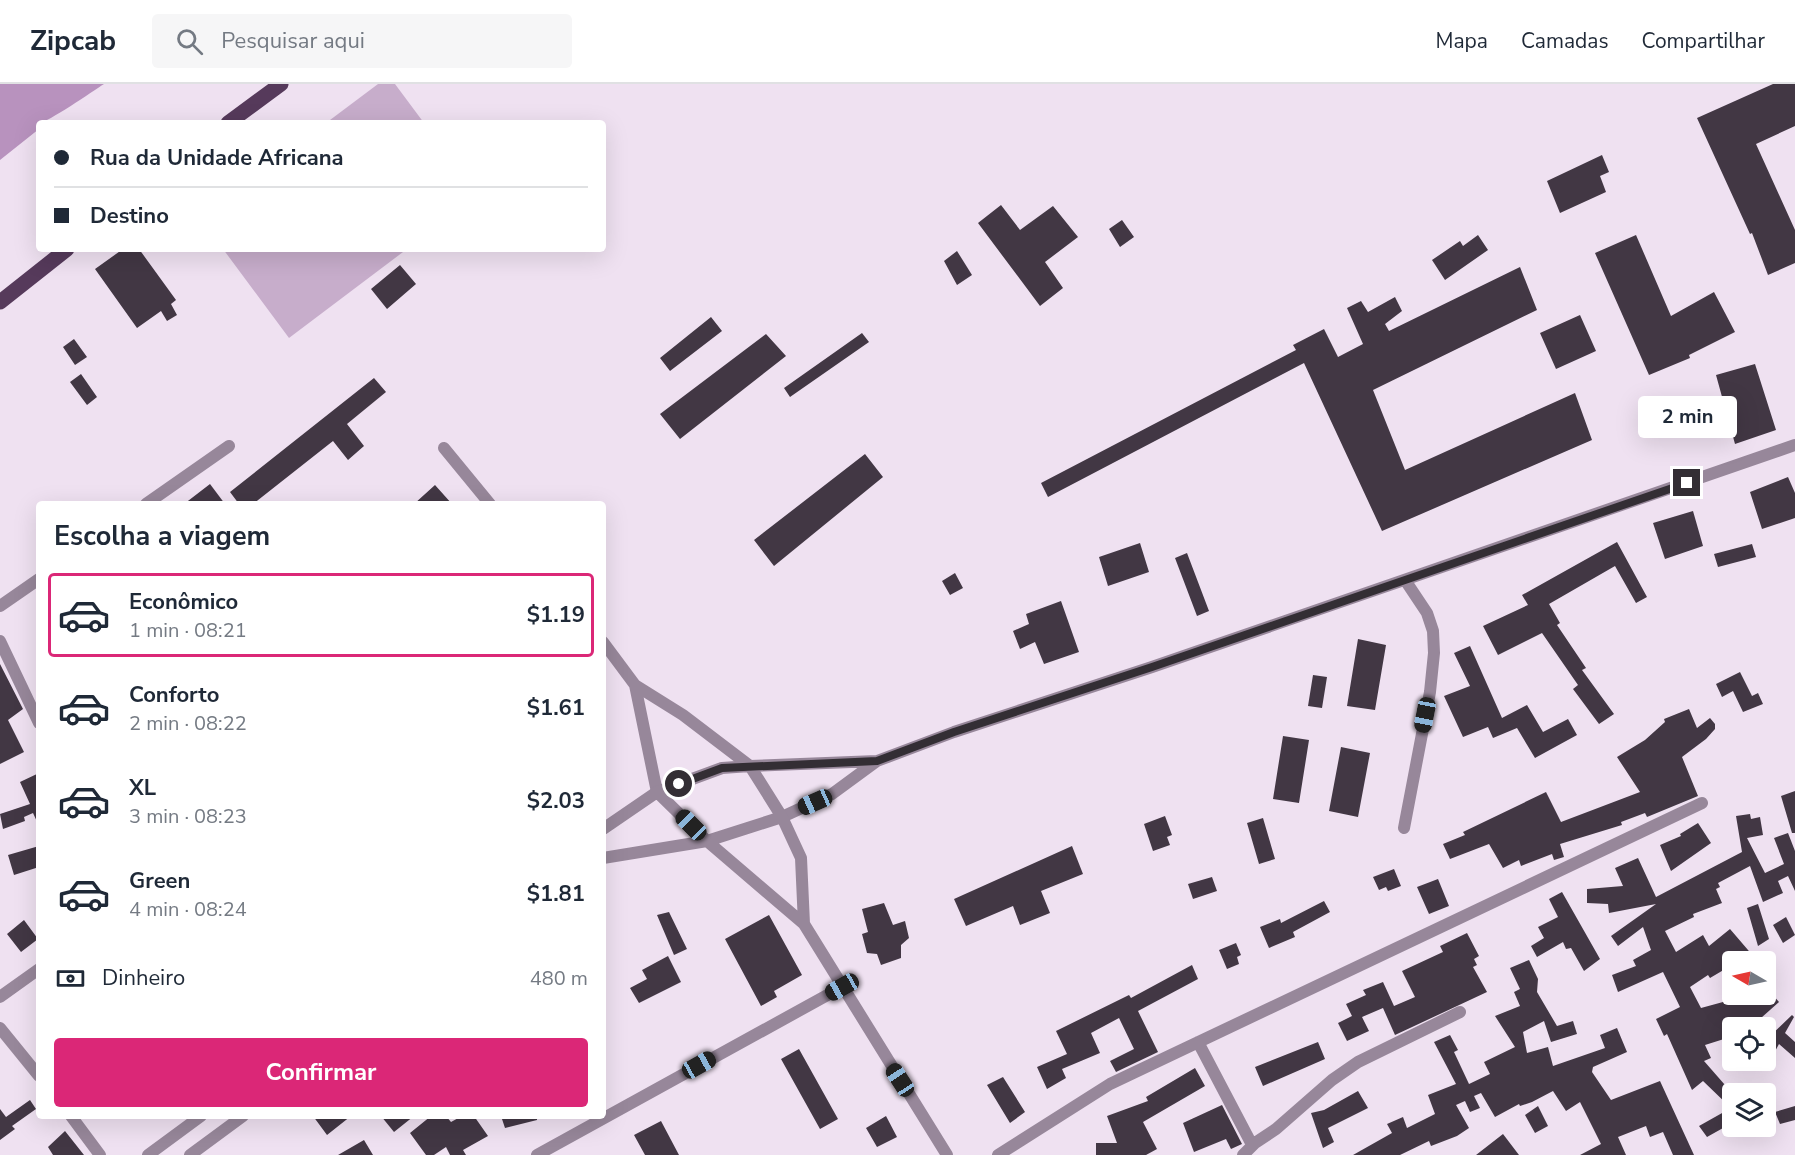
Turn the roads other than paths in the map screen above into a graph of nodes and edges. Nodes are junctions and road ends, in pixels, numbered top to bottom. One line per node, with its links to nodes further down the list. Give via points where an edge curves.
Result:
1 (281, 84): 2 (main road)
2 (232, 120)
3 (63, 252): 4 (main road)
4 (0, 302)
5 (1795, 445): 10 (street)
6 (229, 446): 8 (street)
7 (444, 448): 9 (street)
8 (150, 501)
9 (488, 501)
10 (1405, 580): 17 (street); 23 (street, via 1427,613 1434,652)
11 (36, 581): 12 (street)
12 (0, 606)
13 (0, 641): 16 (street)
14 (606, 646): 15 (street)
15 (635, 685): 18 (street); 19 (street)
16 (36, 717)
17 (877, 761): 18 (street); 21 (street, via 832,794)
18 (750, 766): 19 (street, via 722,768); 21 (street)
19 (657, 792): 22 (street); 24 (street)
20 (1702, 802): 32 (street)
21 (782, 817): 24 (street); 26 (street, via 801,858)
22 (606, 827)
23 (1404, 828)
24 (707, 842): 25 (street); 26 (street)
25 (606, 858)
26 (804, 924): 28 (street)
27 (36, 971): 29 (street)
28 (842, 987): 34 (street); 44 (street)
29 (0, 997)
30 (1461, 1012): 39 (street, via 1358,1062)
31 (0, 1028): 33 (street)
32 (1198, 1042): 39 (street, via 1250,1142); 45 (street, via 1110,1084)
33 (36, 1072)
34 (606, 1117)
35 (73, 1119): 40 (street)
36 (197, 1119): 41 (street)
37 (239, 1119): 42 (street)
38 (602, 1119): 43 (street)
39 (1255, 1143): 46 (street)
40 (100, 1155)
41 (148, 1155)
42 (190, 1155)
43 (537, 1155)
44 (947, 1155)
45 (998, 1155)
46 (1243, 1155)

